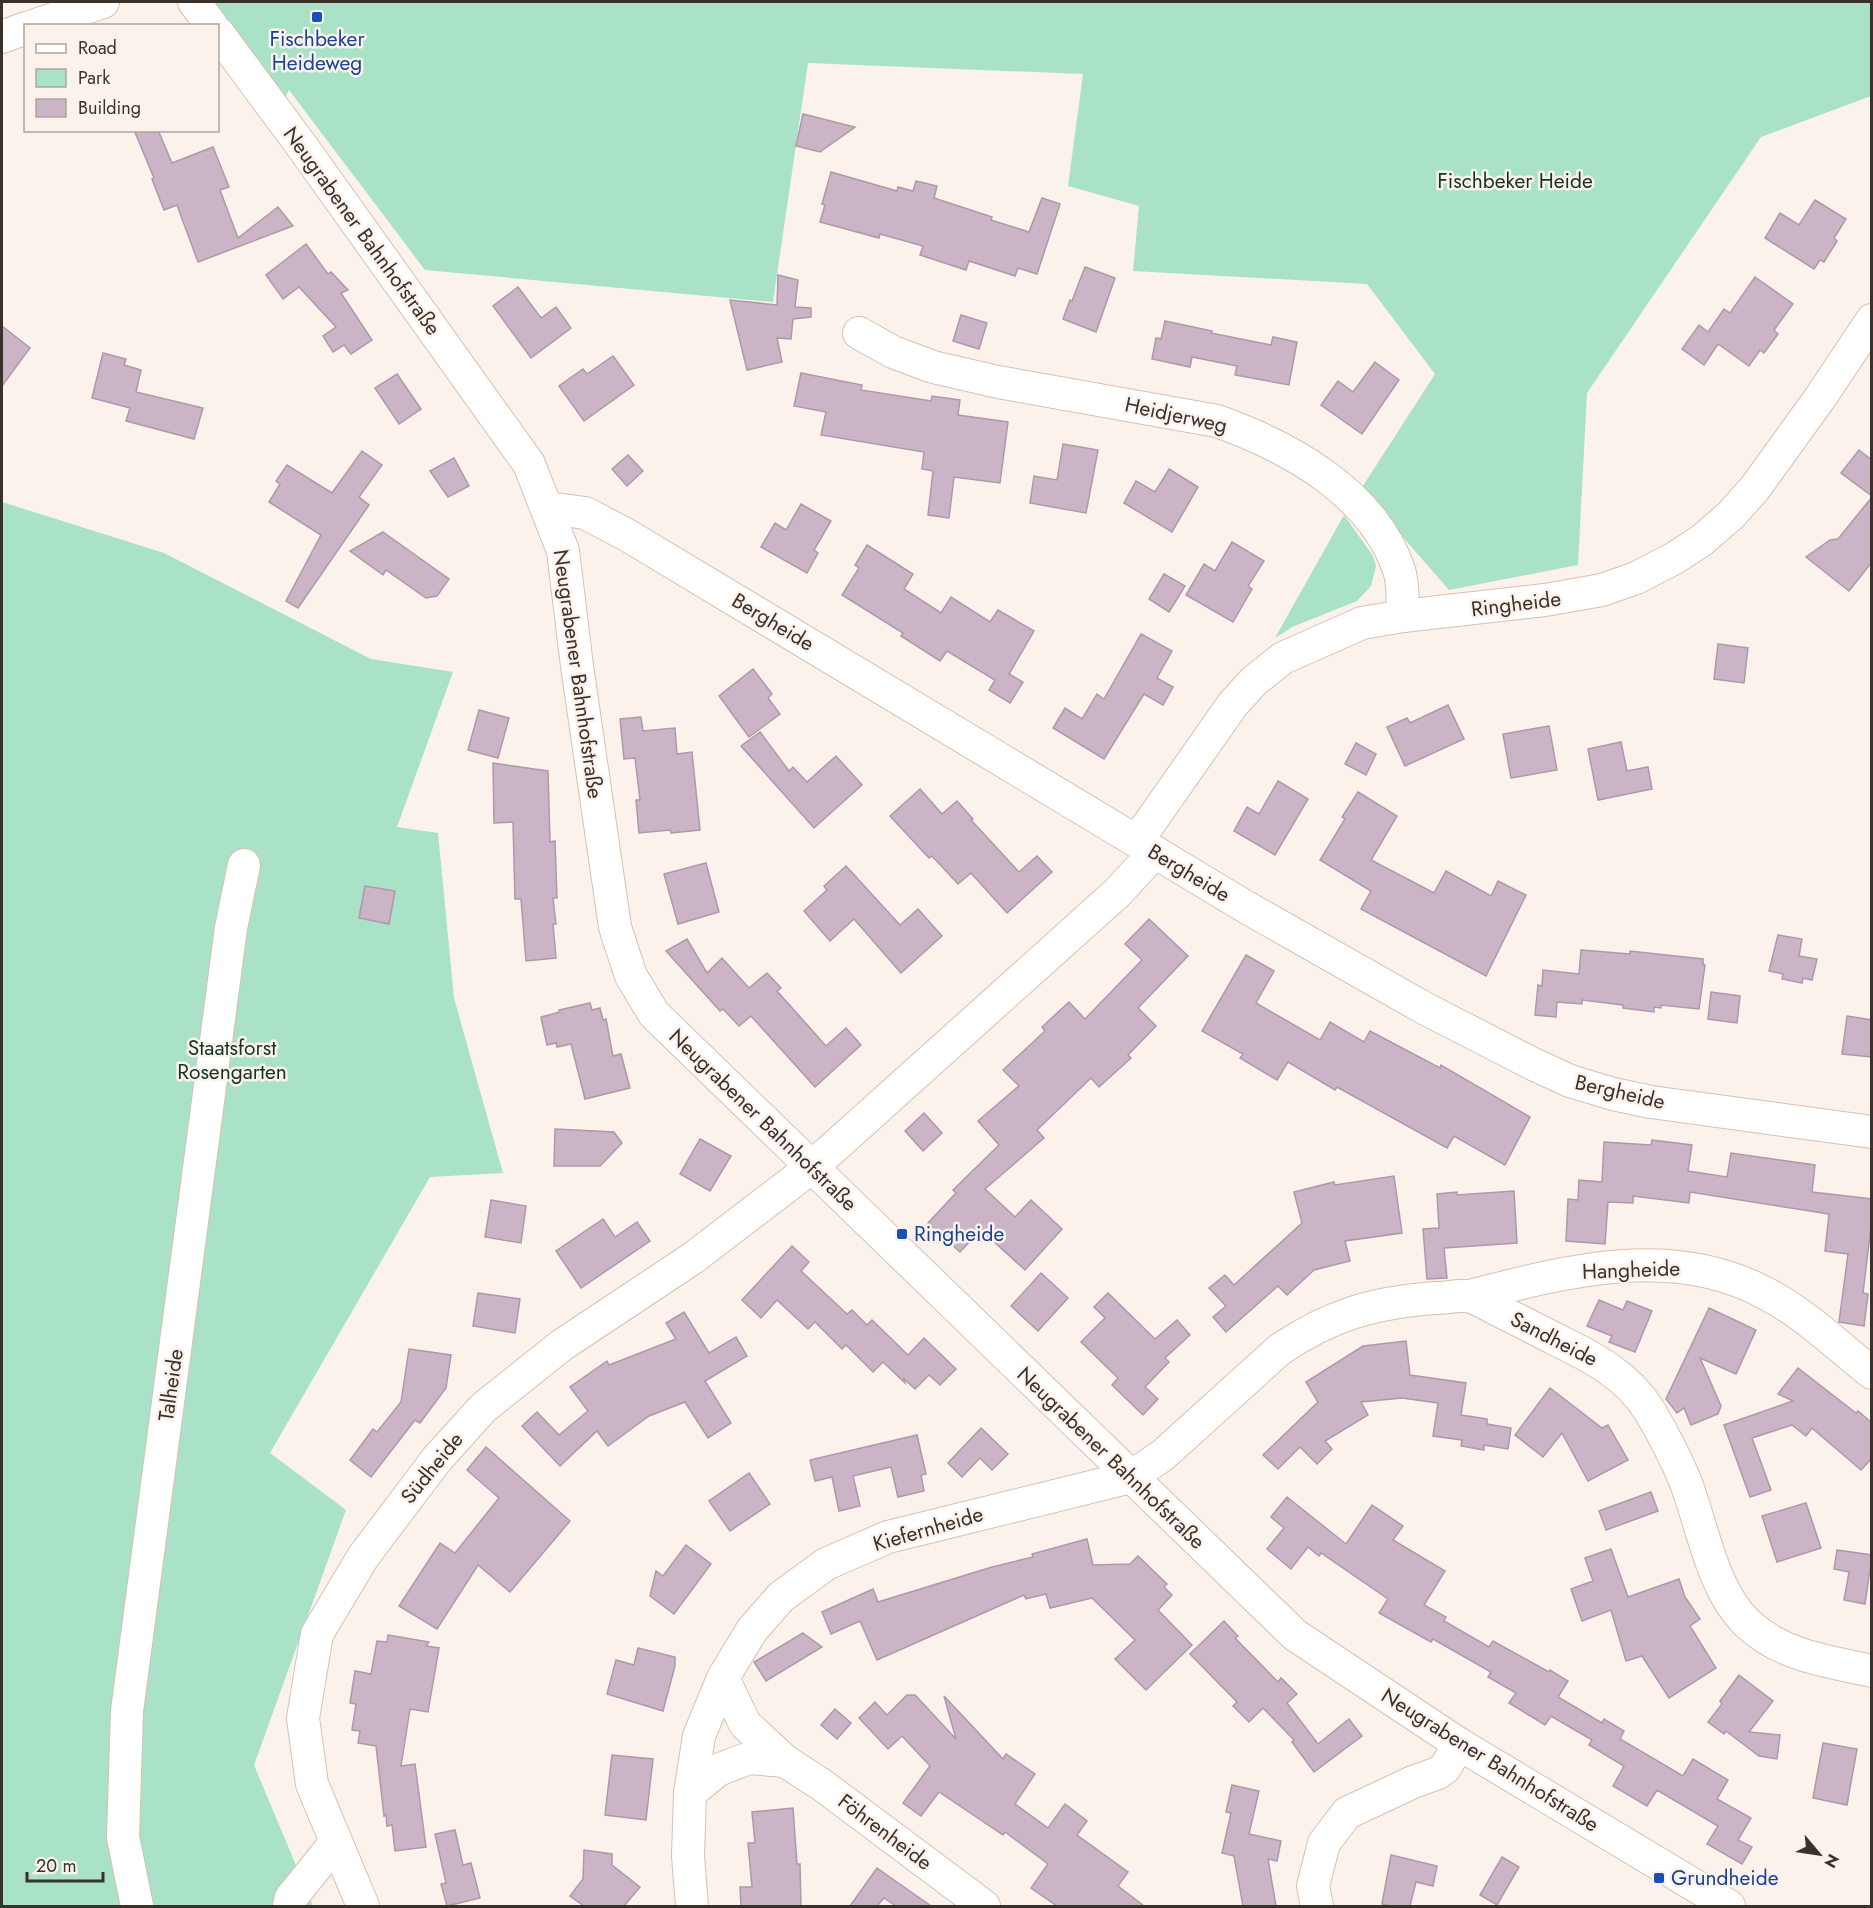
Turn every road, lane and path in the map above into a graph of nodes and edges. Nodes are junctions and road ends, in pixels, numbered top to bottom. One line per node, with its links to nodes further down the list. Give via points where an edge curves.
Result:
1 (103, 2): 3 (street)
2 (194, 2): 4 (street)
3 (39, 24)
4 (210, 24)
5 (24, 29): 7 (street)
6 (219, 34): 10 (street, Neugrabener Bahnhofstraße, via 529,464)
7 (2, 37)
8 (1872, 320): 11 (street, Ringheide, via 1755,488 1701,541 1673,559 1602,590)
9 (859, 333): 11 (street, Heidjerweg, via 893,352 933,367 1207,419 1246,431 1325,477 1375,524 1400,573)
10 (548, 508): 12 (street, Bergheide, via 585,513 627,535); 15 (street, Neugrabener Bahnhofstraße, via 563,551 615,927 631,976 654,1014)
11 (1403, 616): 12 (street, Ringheide, via 1362,623 1282,658 1262,674 1233,704)
12 (1146, 846): 14 (street, Bergheide, via 1424,1008 1570,1081 1651,1102); 15 (street, Ringheide, via 1117,893)
13 (244, 865): 25 (street, Talheide, via 231,928 127,1711 123,1838)
14 (1872, 1132)
15 (812, 1167): 18 (street, Neugrabener Bahnhofstraße); 24 (street, Südheide, via 693,1258 562,1345 483,1408 436,1459 363,1557 317,1634 303,1718 312,1784)
16 (1470, 1296): 17 (street, Hangheide, via 1547,1276 1611,1267 1694,1268 1728,1276 1768,1294); 18 (street, via 1382,1304 1318,1326 1279,1350 1163,1455); 19 (street, Sandheide, via 1601,1363 1641,1399 1685,1481 1724,1590 1746,1622 1789,1652)
17 (1872, 1373)
18 (1131, 1477): 20 (street, Kiefernheide, via 888,1537 826,1564 781,1597 752,1630); 21 (street, Neugrabener Bahnhofstraße, via 1295,1635)
19 (1872, 1671)
20 (723, 1678): 22 (street, Föhrenheide, via 745,1724); 23 (street, Kiefernheide, via 699,1736)
21 (1459, 1744): 30 (street, via 1445,1768 1437,1773 1347,1813 1324,1843 1313,1886); 31 (street, Neugrabener Bahnhofstraße)
22 (785, 1761): 23 (street, Föhrenheide, via 748,1758 718,1770); 29 (street, Föhrenheide)
23 (690, 1793): 28 (street, Kiefernheide, via 688,1856)
24 (336, 1842): 26 (street, via 291,1898); 27 (street, Südheide)
25 (137, 1906)
26 (289, 1906)
27 (363, 1906)
28 (692, 1906)
29 (984, 1906)
30 (1317, 1906)
31 (1729, 1906)

